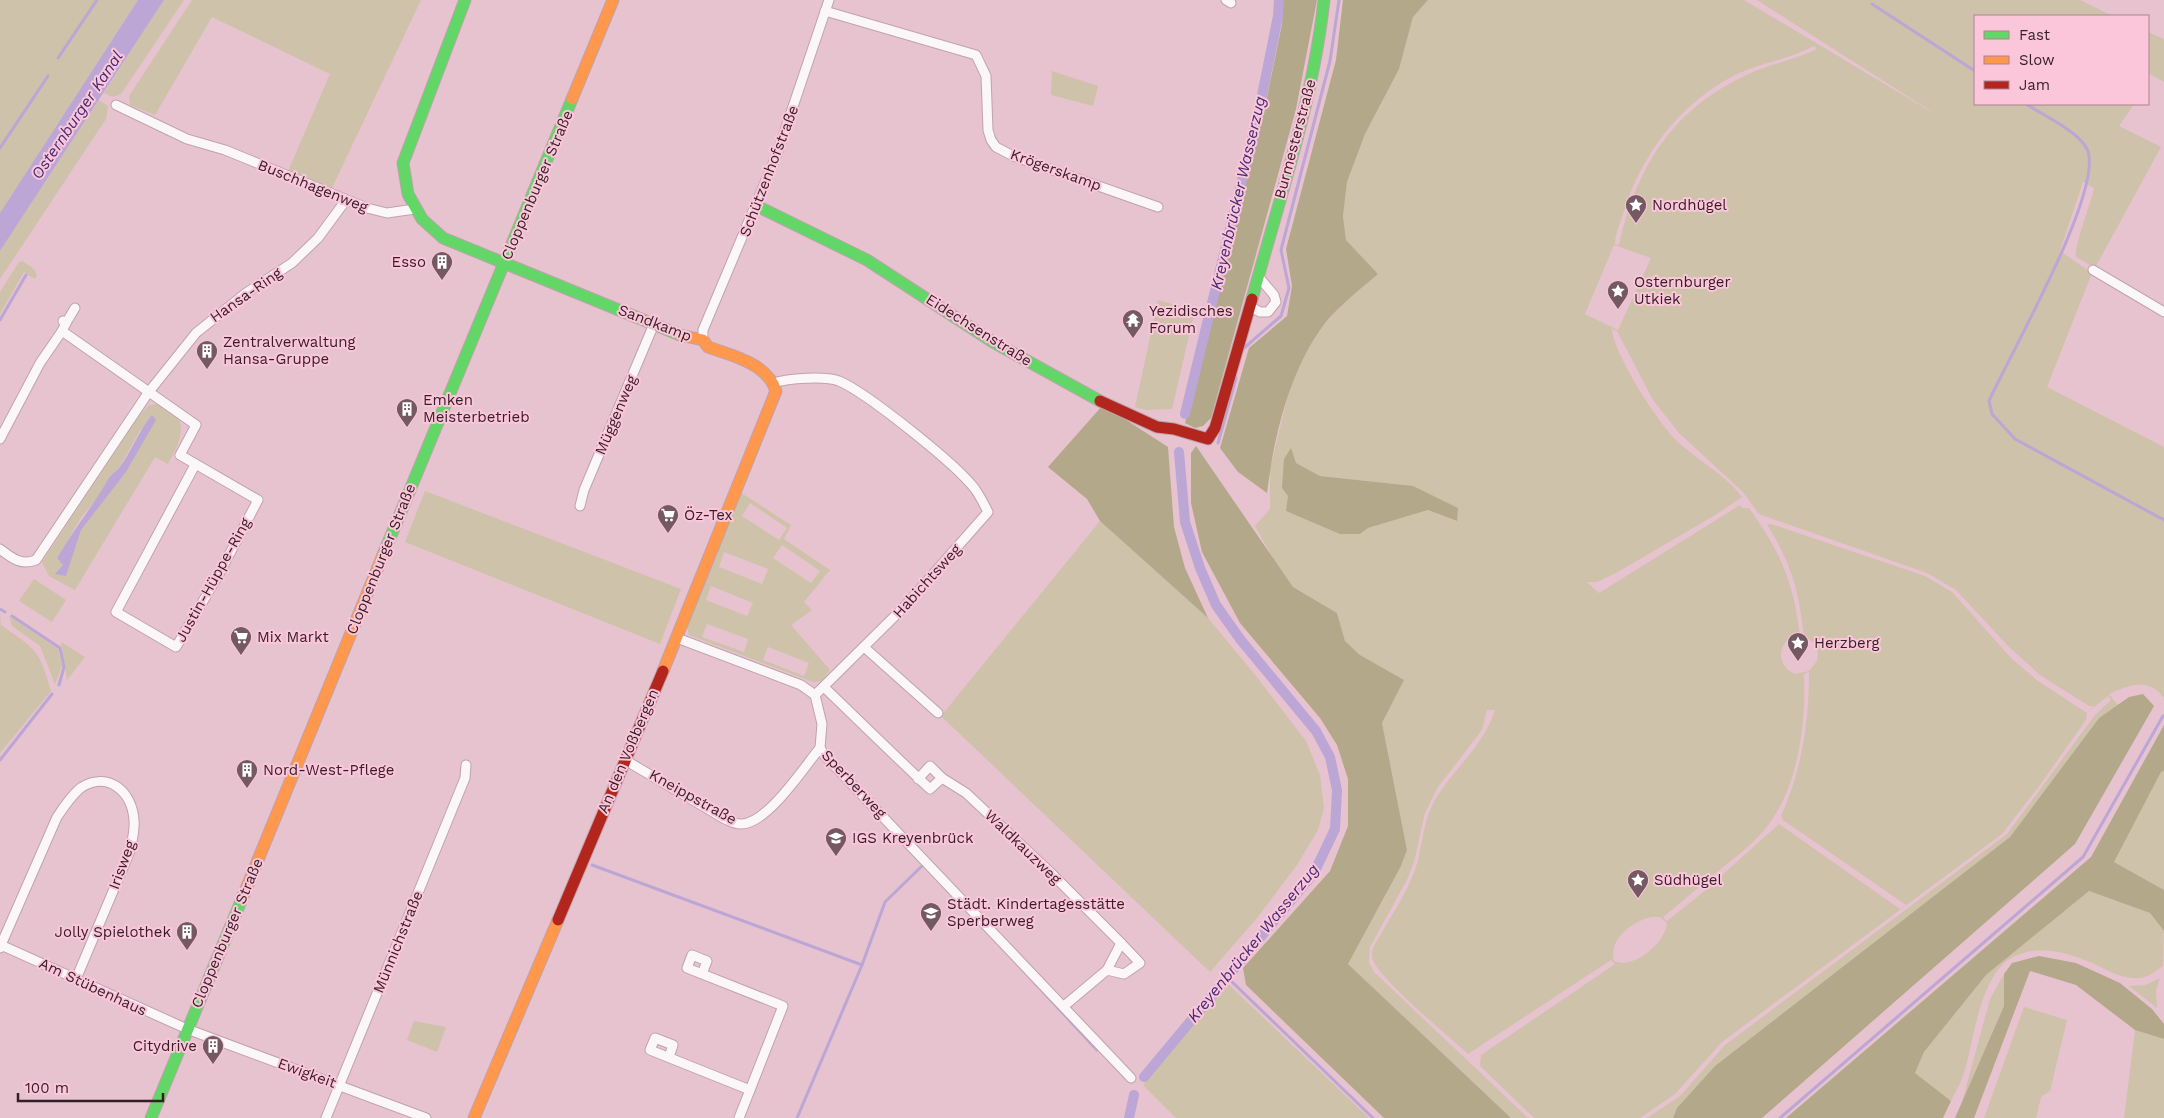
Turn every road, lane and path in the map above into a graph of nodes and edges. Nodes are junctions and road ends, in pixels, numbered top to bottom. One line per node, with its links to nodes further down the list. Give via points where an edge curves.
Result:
1 (465, 0): 10 (street, via 405,154 404,178)
2 (614, 0): 11 (street, Cloppenburger Straße)
3 (829, 0): 5 (street, Schützenhofstraße)
4 (1324, 0): 13 (street, Burmesterstraße, via 1321,36 1308,97)
5 (825, 11): 8 (street, Schützenhofstraße, via 788,127); 9 (street, Krögerskamp, via 976,56 986,76 988,130 996,147 1013,156)
6 (116, 105): 7 (street, Buschhagenweg, via 187,139 225,150)
7 (346, 200): 10 (street, Buschhagenweg, via 386,213); 21 (street, Hansa-Ring, via 318,238 292,263 246,293 196,333)
8 (757, 206): 19 (street, Schützenhofstraße, via 702,330); 23 (street, Eidechsenstraße, via 867,260 993,342 1104,403 1157,427)
9 (1158, 207)
10 (415, 209): 11 (street, via 443,238)
11 (504, 264): 17 (street, Sandkamp); 43 (street, Cloppenburger Straße)
12 (2093, 270): 16 (street)
13 (1258, 276): 14 (street, Burmesterstraße); 14 (street, via 1276,302 1268,312)
14 (1251, 307): 23 (street, Burmesterstraße, via 1215,428)
15 (75, 308): 18 (street)
16 (2164, 312)
17 (654, 324): 19 (street, Sandkamp, via 691,339); 25 (street, Müggenweg)
18 (63, 325): 21 (street); 22 (street)
19 (702, 340): 20 (street, Sandkamp, via 708,346 764,370)
20 (774, 383): 27 (street, An den Voßbergen, via 774,400); 28 (street, Habichtsweg, via 830,379 846,385 946,461 975,488 988,512 906,605)
21 (148, 393): 24 (street, Justin-Hüppe-Ring, via 196,425 180,455); 26 (street, Hansa-Ring, via 36,560 26,564)
22 (0, 439)
23 (1208, 439)
24 (195, 464): 24 (street, Justin-Hüppe-Ring, via 258,500 176,647 116,612)
25 (580, 506)
26 (0, 549)
27 (677, 638): 30 (street, via 800,685); 33 (street, An den Voßbergen)
28 (864, 647): 29 (street, Habichtsweg); 31 (street)
29 (824, 687): 30 (street, Habichtsweg); 35 (street)
30 (815, 695): 32 (street, Sperberweg, via 822,718)
31 (938, 713)
32 (820, 748): 33 (street, Kneippstraße, via 770,809 756,820 740,824 725,819); 42 (street, Sperberweg)
33 (625, 760): 51 (street, An den Voßbergen)
34 (466, 766): 46 (street, Münnichstraße, via 465,778 438,847)
35 (918, 778): 36 (street, via 930,790); 36 (street, Waldkauzweg, via 930,766)
36 (942, 778): 37 (street, Waldkauzweg, via 966,793)
37 (1120, 943): 39 (street); 39 (street, Waldkauzweg, via 1140,963 1124,974)
38 (0, 947): 41 (street, Am Stübenhaus); 41 (street, Irisweg, via 64,807 80,788 106,781 117,785 127,796 133,812 130,851)
39 (1107, 970): 42 (street)
40 (702, 974): 47 (street, via 783,1006)
41 (76, 979): 43 (street, Am Stübenhaus)
42 (1064, 1006): 45 (street, Sperberweg)
43 (187, 1029): 46 (street, Ewigkeit); 48 (street, Cloppenburger Straße)
44 (668, 1057): 47 (street)
45 (1131, 1078)
46 (340, 1086): 49 (street, Münnichstraße); 50 (street, Ewigkeit)
47 (750, 1090): 52 (street)
48 (151, 1118)
49 (326, 1118)
50 (426, 1118)
51 (474, 1118)
52 (739, 1118)

